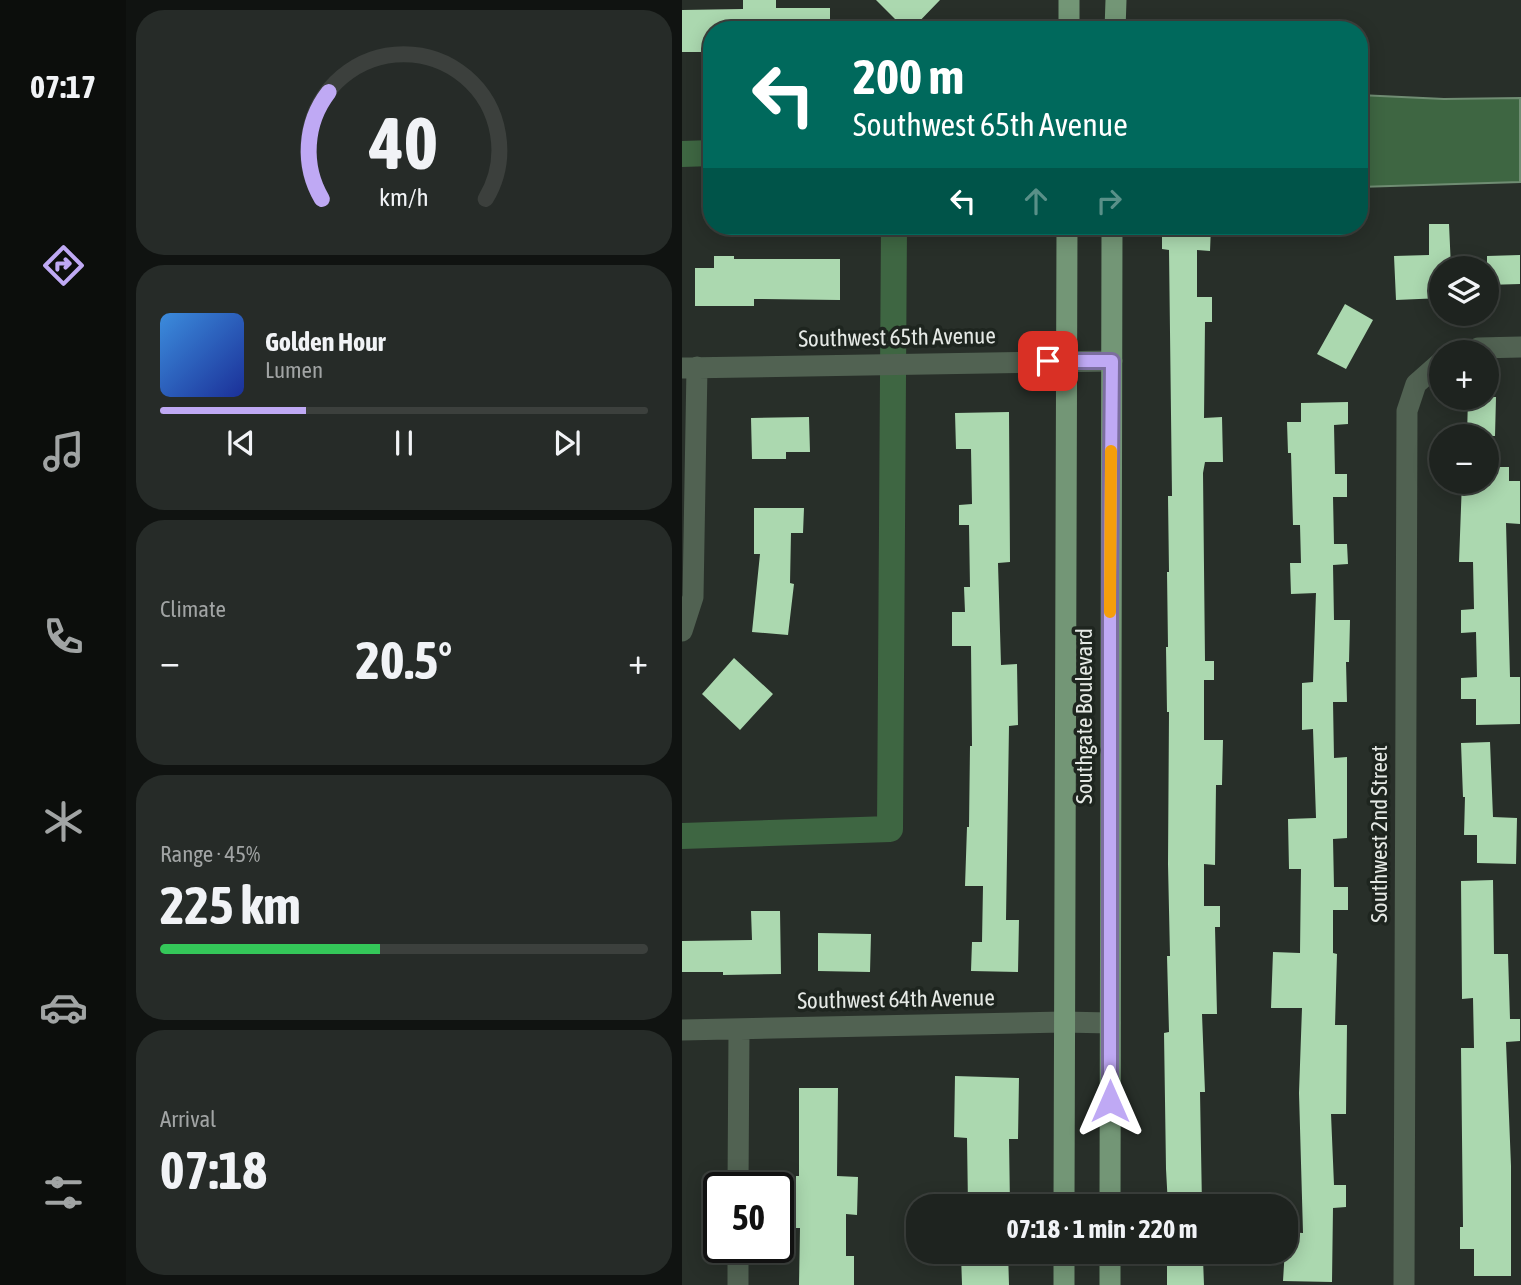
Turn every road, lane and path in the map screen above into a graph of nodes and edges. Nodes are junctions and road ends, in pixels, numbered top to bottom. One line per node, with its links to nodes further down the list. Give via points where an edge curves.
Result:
1 (1069, 0): 3 (main road)
2 (1116, 0): 4 (main road)
3 (1069, 21)
4 (1115, 21)
5 (1067, 235): 9 (main road, Southgate Boulevard)
6 (1112, 235): 10 (main road, Southgate Boulevard)
7 (1520, 347): 8 (street)
8 (1499, 348)
9 (1066, 361): 10 (street, Southwest 65th Avenue); 11 (street, Southwest 65th Avenue); 14 (main road, Southgate Boulevard)
10 (1112, 361): 15 (main road, Southgate Boulevard)
11 (689, 367): 13 (street, via 693,597)
12 (1429, 373): 27 (street, Southwest 2nd Street, via 1416,384 1407,411)
13 (682, 631)
14 (1064, 1022): 15 (street, Southwest 64th Avenue); 16 (street, Southwest 64th Avenue); 19 (main road, Southgate Boulevard)
15 (1110, 1023): 20 (main road, Southgate Boulevard)
16 (739, 1029): 17 (street, Southwest 64th Avenue); 18 (street)
17 (682, 1030)
18 (738, 1172)
19 (1064, 1194)
20 (1110, 1194)
21 (738, 1263): 24 (street)
22 (1064, 1264): 25 (main road)
23 (1110, 1264): 26 (main road)
24 (738, 1285)
25 (1064, 1285)
26 (1110, 1285)
27 (1404, 1285)

